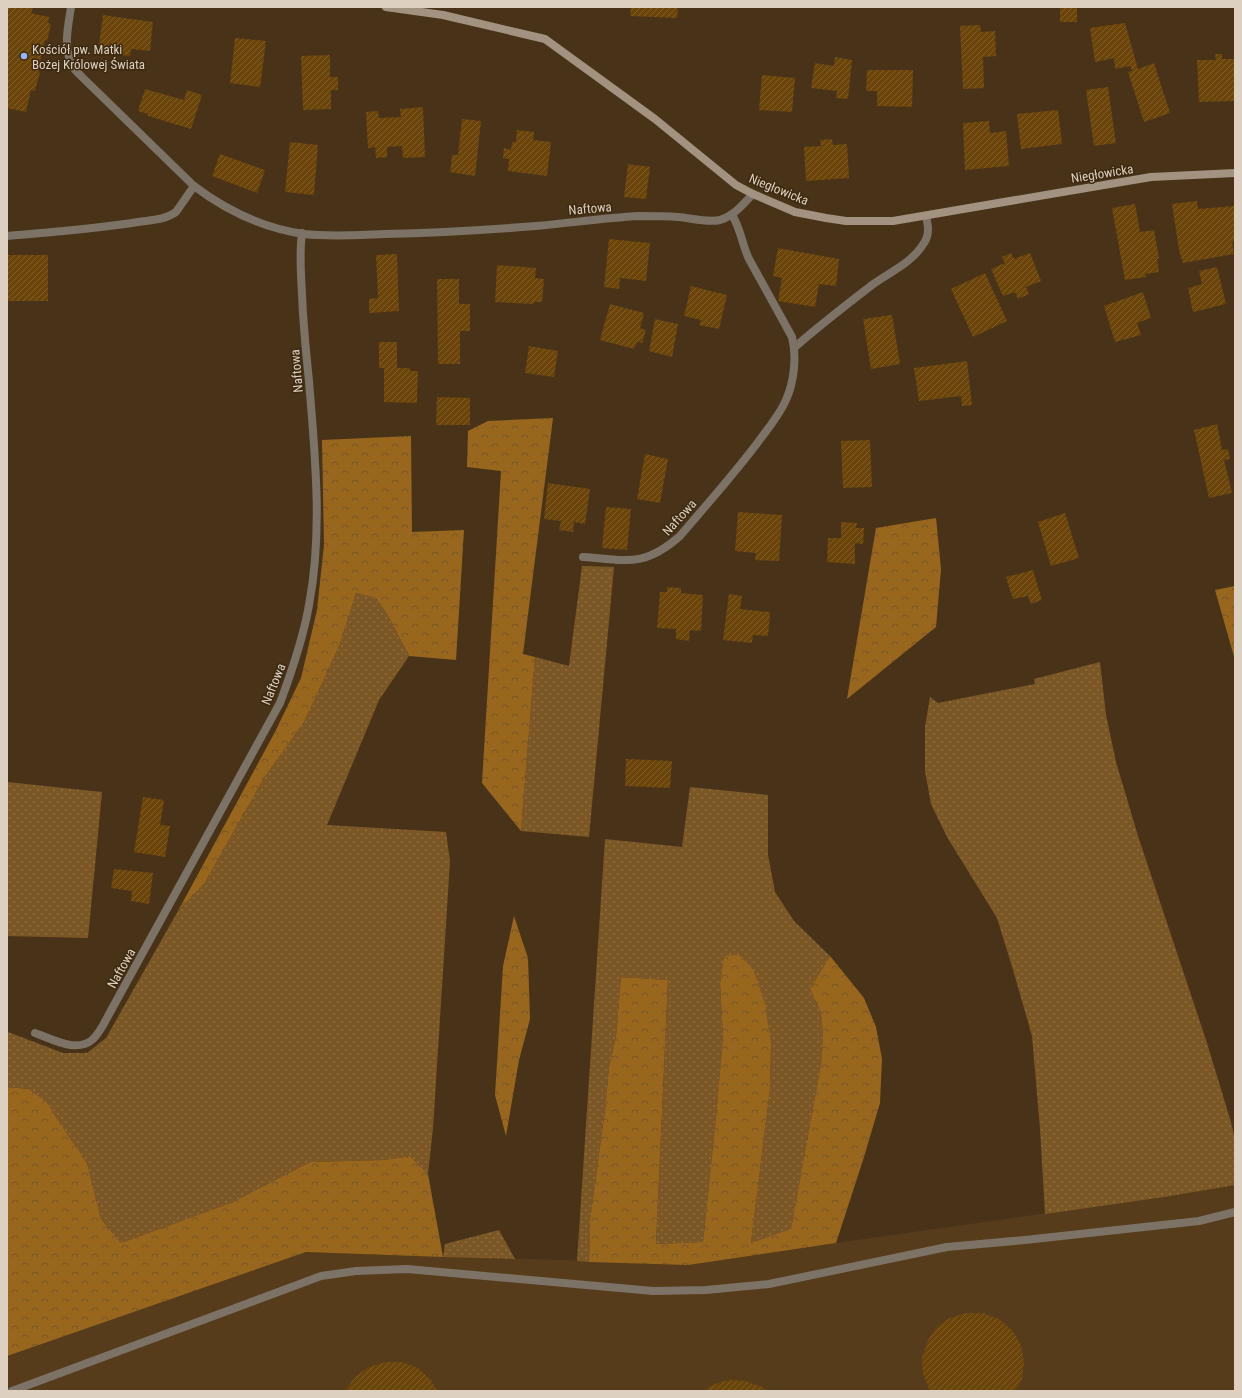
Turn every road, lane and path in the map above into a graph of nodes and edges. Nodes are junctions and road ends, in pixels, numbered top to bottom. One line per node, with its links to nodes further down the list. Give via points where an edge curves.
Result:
1 (71, 7): 4 (lane, Naftowa, via 67,52 73,67)
2 (386, 7): 5 (street, Niegłowicka, via 443,15 545,39 655,119 736,185)
3 (1235, 173): 7 (street, Niegłowicka, via 1151,177)
4 (194, 186): 8 (lane, Naftowa, via 209,198 246,217 270,226); 9 (lane, via 176,212 162,219)
5 (753, 194): 6 (lane); 7 (street, Niegłowicka, via 795,212 846,222 893,221)
6 (732, 215): 8 (lane, Naftowa, via 710,221 640,216 421,233); 10 (lane, Naftowa, via 749,259 788,329)
7 (926, 216): 10 (lane, via 928,233 925,242 905,264 876,282)
8 (302, 233): 12 (lane, Naftowa, via 300,261 315,459 316,531 312,586 298,655 271,721 98,1032 92,1040 73,1045)
9 (7, 236)
10 (795, 347): 11 (lane, Naftowa, via 792,384 780,412 680,536 660,552 637,560)
11 (583, 557)
12 (35, 1033)
13 (1235, 1212): 14 (lane, via 1199,1220 947,1247 769,1284 706,1290 653,1291 407,1270 356,1271 321,1276)
14 (12, 1391)

